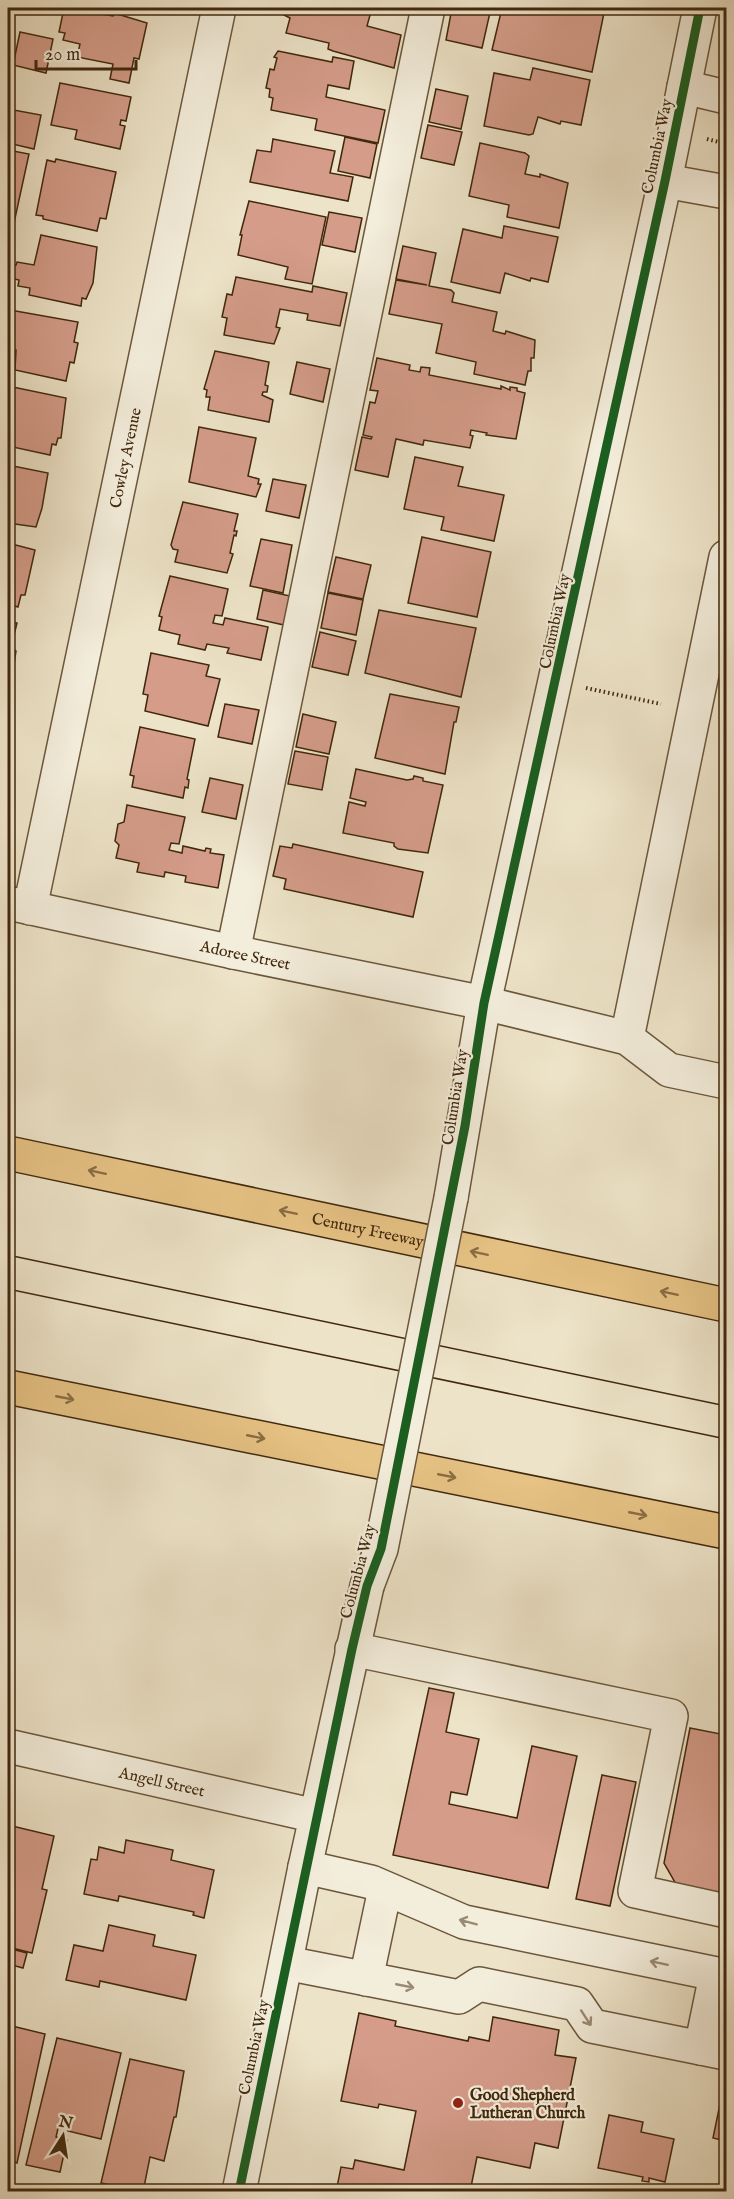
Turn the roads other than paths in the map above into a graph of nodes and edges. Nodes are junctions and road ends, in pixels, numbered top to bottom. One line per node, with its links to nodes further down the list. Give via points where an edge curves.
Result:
1 (219, 8): 9 (street, Cowley Avenue)
2 (428, 8): 10 (street)
3 (700, 8): 4 (street, Columbia Way)
4 (684, 87): 5 (street); 6 (street, Columbia Way)
5 (726, 97)
6 (665, 181): 7 (street); 11 (street, Columbia Way)
7 (726, 192)
8 (726, 557): 12 (street)
9 (19, 905): 10 (street, Adoree Street)
10 (232, 952): 11 (street, Adoree Street)
11 (484, 1003): 12 (street, Adoree Street); 18 (street, Columbia Way, bridge, via 465,1126 381,1549 367,1586)
12 (627, 1038): 13 (street, via 669,1070)
13 (726, 1082)
14 (8, 1153): 15 (highway, Century Freeway, one-way to 14)
15 (726, 1305)
16 (8, 1387): 17 (highway, one-way to 17)
17 (726, 1532)
18 (352, 1650): 20 (street, Columbia Way); 23 (street, via 671,1716 634,1891)
19 (8, 1746): 20 (street, Angell Street)
20 (316, 1816): 21 (street, Columbia Way)
21 (305, 1867): 22 (street, via 371,1882); 24 (street, Columbia Way)
22 (385, 1889): 25 (street, one-way to 22, via 464,1922); 26 (street)
23 (726, 1911)
24 (286, 1963): 26 (street); 28 (street, Columbia Way)
25 (721, 1975): 27 (street)
26 (366, 1979): 27 (street, one-way to 27, via 459,1997 479,1984 566,2001 577,2004 592,2026)
27 (714, 2051)
28 (239, 2192)

